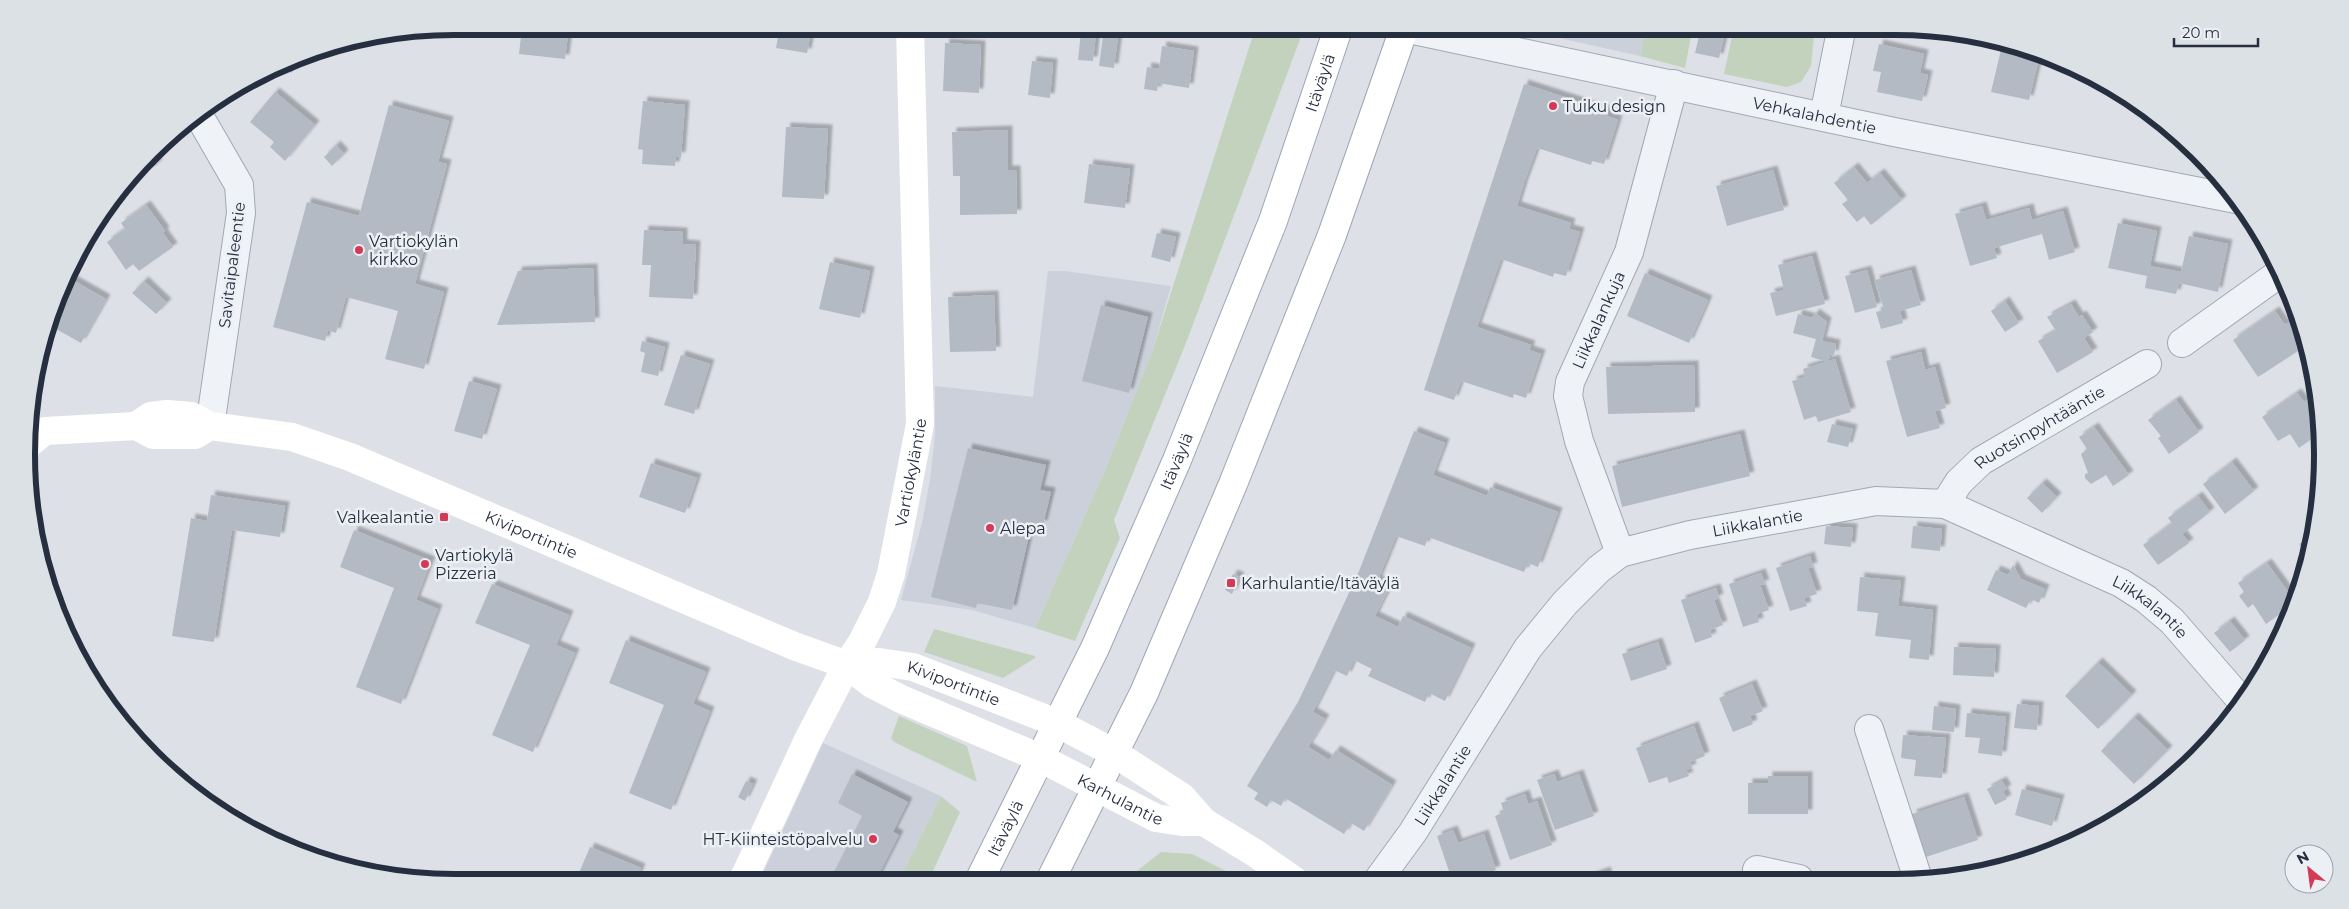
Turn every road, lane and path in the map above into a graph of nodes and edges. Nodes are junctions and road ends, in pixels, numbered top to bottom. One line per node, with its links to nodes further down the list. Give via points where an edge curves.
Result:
1 (910, 35): 17 (main road, Vartiokyläntie, via 920,424 887,588 862,642)
2 (1336, 35): 19 (main road, Itäväylä, via 1273,221 1184,442 1095,648)
3 (1399, 35): 21 (main road, via 1332,235 1233,484 1144,692)
4 (1440, 35): 6 (street, Vehkalahdentie)
5 (1840, 35): 7 (street)
6 (1674, 84): 7 (street, Vehkalahdentie); 16 (street, Liikkalankuja, via 1629,252 1570,382 1568,396 1579,441)
7 (1824, 116): 9 (street, Vehkalahdentie)
8 (202, 120): 13 (street, Savitaipaleentie, via 239,185 241,213)
9 (2225, 197)
10 (2275, 277): 11 (street)
11 (2182, 344)
12 (2147, 364): 15 (street, Ruotsinpyhtääntie, via 1981,461 1959,482)
13 (210, 426): 14 (main road, via 195,436 153,435 136,426); 17 (main road, Kiviportintie, via 292,437 350,457 776,638)
14 (36, 432)
15 (1945, 504): 16 (street, Liikkalantie, via 1876,501 1690,535); 18 (street, Liikkalantie, via 2121,583 2146,599 2172,621)
16 (1620, 554): 31 (street, Liikkalantie, via 1599,569 1565,603 1528,648 1413,832)
17 (847, 664): 19 (main road, Kiviportintie, via 879,662 913,667); 22 (main road, Kiviportintie, via 872,684 900,699); 27 (main road, Vartiokyläntie)
18 (2237, 696)
19 (1057, 723): 21 (main road, Karhulantie); 22 (main road, Itäväylä)
20 (1869, 729): 26 (street)
21 (1114, 753): 23 (main road); 24 (main road, Karhulantie, via 1182,797)
22 (1040, 758): 23 (main road, Karhulantie); 28 (main road, Itäväylä)
23 (1098, 787): 24 (main road, Karhulantie, via 1156,818); 29 (main road)
24 (1204, 822): 30 (main road, Karhulantie)
25 (1757, 870): 32 (street)
26 (1916, 873)
27 (746, 874)
28 (983, 874)
29 (1054, 874)
30 (1285, 874)
31 (1382, 874)
32 (1776, 874)

